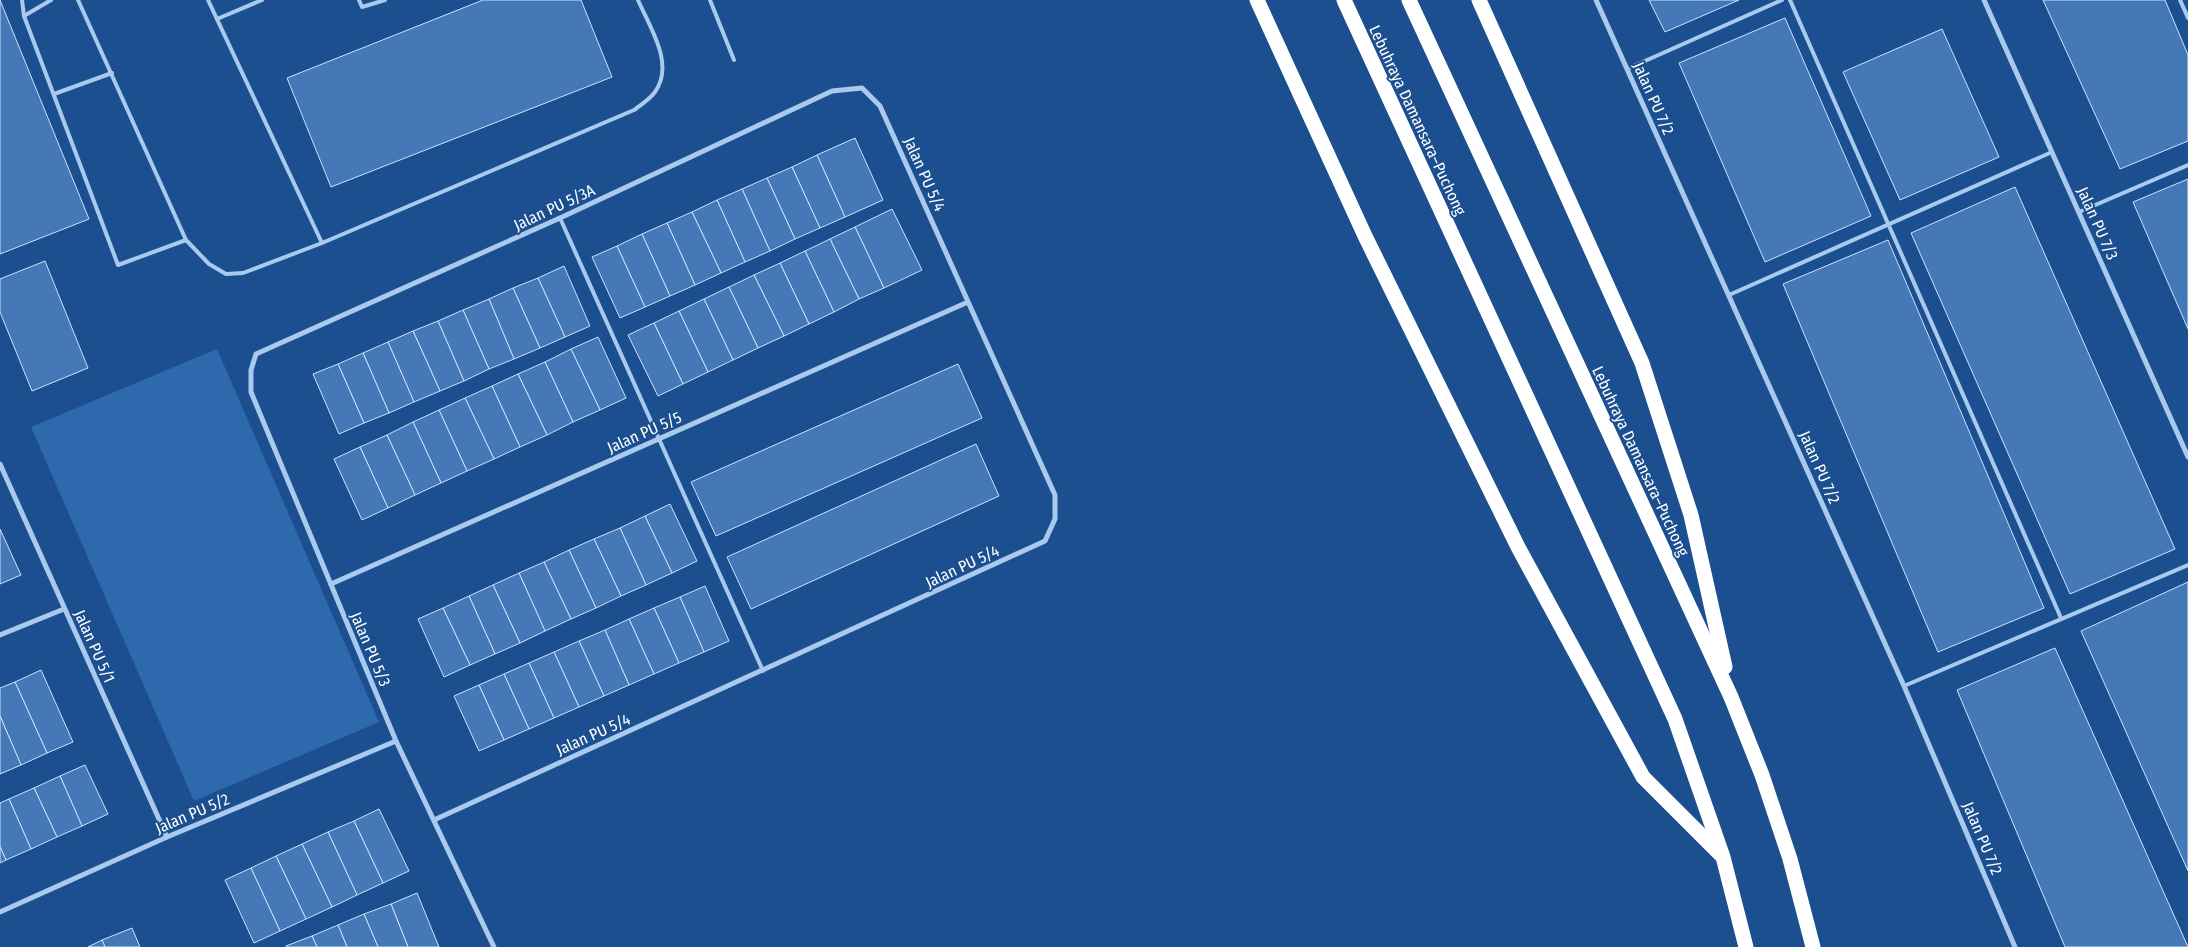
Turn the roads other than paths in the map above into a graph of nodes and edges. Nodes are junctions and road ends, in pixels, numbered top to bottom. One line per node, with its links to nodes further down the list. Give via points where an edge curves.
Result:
1 (22, 0): 19 (lane)
2 (51, 0): 19 (lane)
3 (78, 0): 24 (lane)
4 (208, 0): 21 (lane)
5 (262, 0): 21 (lane)
6 (359, 0): 7 (lane, via 362,7)
7 (385, 0)
8 (638, 0): 33 (lane, via 663,60 663,76 654,93 634,110)
9 (710, 0): 22 (lane)
10 (1257, 0): 51 (highway, via 1365,236 1518,547 1643,777)
11 (1344, 0): 51 (highway, Lebuhraya Damansara–Puchong, via 1675,719)
12 (1409, 0): 47 (highway, Lebuhraya Damansara–Puchong)
13 (1479, 0): 47 (highway, via 1642,362 1691,515)
14 (1596, 0): 23 (street, Jalan PU 7/2)
15 (1782, 0): 23 (lane)
16 (1790, 0): 31 (lane)
17 (1984, 0): 27 (street, Jalan PU 7/3)
18 (2180, 0): 20 (lane)
19 (24, 16): 26 (lane)
20 (2188, 18)
21 (217, 19): 33 (lane)
22 (734, 60)
23 (1627, 69): 34 (street, Jalan PU 7/2)
24 (112, 73): 26 (lane); 32 (lane)
25 (862, 88): 30 (street, Jalan PU 5/3A, via 832,91); 35 (street, Jalan PU 5/4, via 880,106)
26 (54, 94): 32 (lane, via 118,265)
27 (2052, 152): 29 (street, Jalan PU 7/3); 31 (lane)
28 (2188, 164): 29 (lane)
29 (2079, 212): 38 (street, Jalan PU 7/3)
30 (560, 218): 36 (street, Jalan PU 5/3A); 37 (lane)
31 (1890, 224): 34 (lane); 43 (lane)
32 (186, 240): 33 (lane, via 208,264 226,274 242,273)
33 (322, 243)
34 (1729, 295): 46 (street, Jalan PU 7/2)
35 (968, 302): 37 (street, Jalan PU 5/5); 45 (street, Jalan PU 5/4, via 1055,495 1055,519 1045,541)
36 (256, 354): 41 (street, Jalan PU 5/3, via 251,370 251,392)
37 (659, 439): 41 (street, Jalan PU 5/5); 45 (lane)
38 (2188, 457)
39 (0, 464): 42 (street, Jalan PU 5/1)
40 (2188, 566): 43 (lane)
41 (331, 584): 48 (street, Jalan PU 5/3)
42 (64, 609): 44 (street); 50 (street, Jalan PU 5/1)
43 (2061, 618): 46 (lane)
44 (0, 635)
45 (763, 671): 49 (street, Jalan PU 5/4)
46 (1904, 686): 56 (street, Jalan PU 7/2)
47 (1732, 697): 55 (highway, Lebuhraya Damansara–Puchong, via 1790,859)
48 (396, 741): 49 (street, Jalan PU 5/3); 50 (street, Jalan PU 5/2)
49 (434, 820): 53 (street, Jalan PU 5/3)
50 (168, 837): 52 (street, Jalan PU 5/2)
51 (1723, 857): 54 (highway, Lebuhraya Damansara–Puchong)
52 (0, 912)
53 (494, 947)
54 (1746, 947)
55 (1813, 947)
56 (2015, 947)

